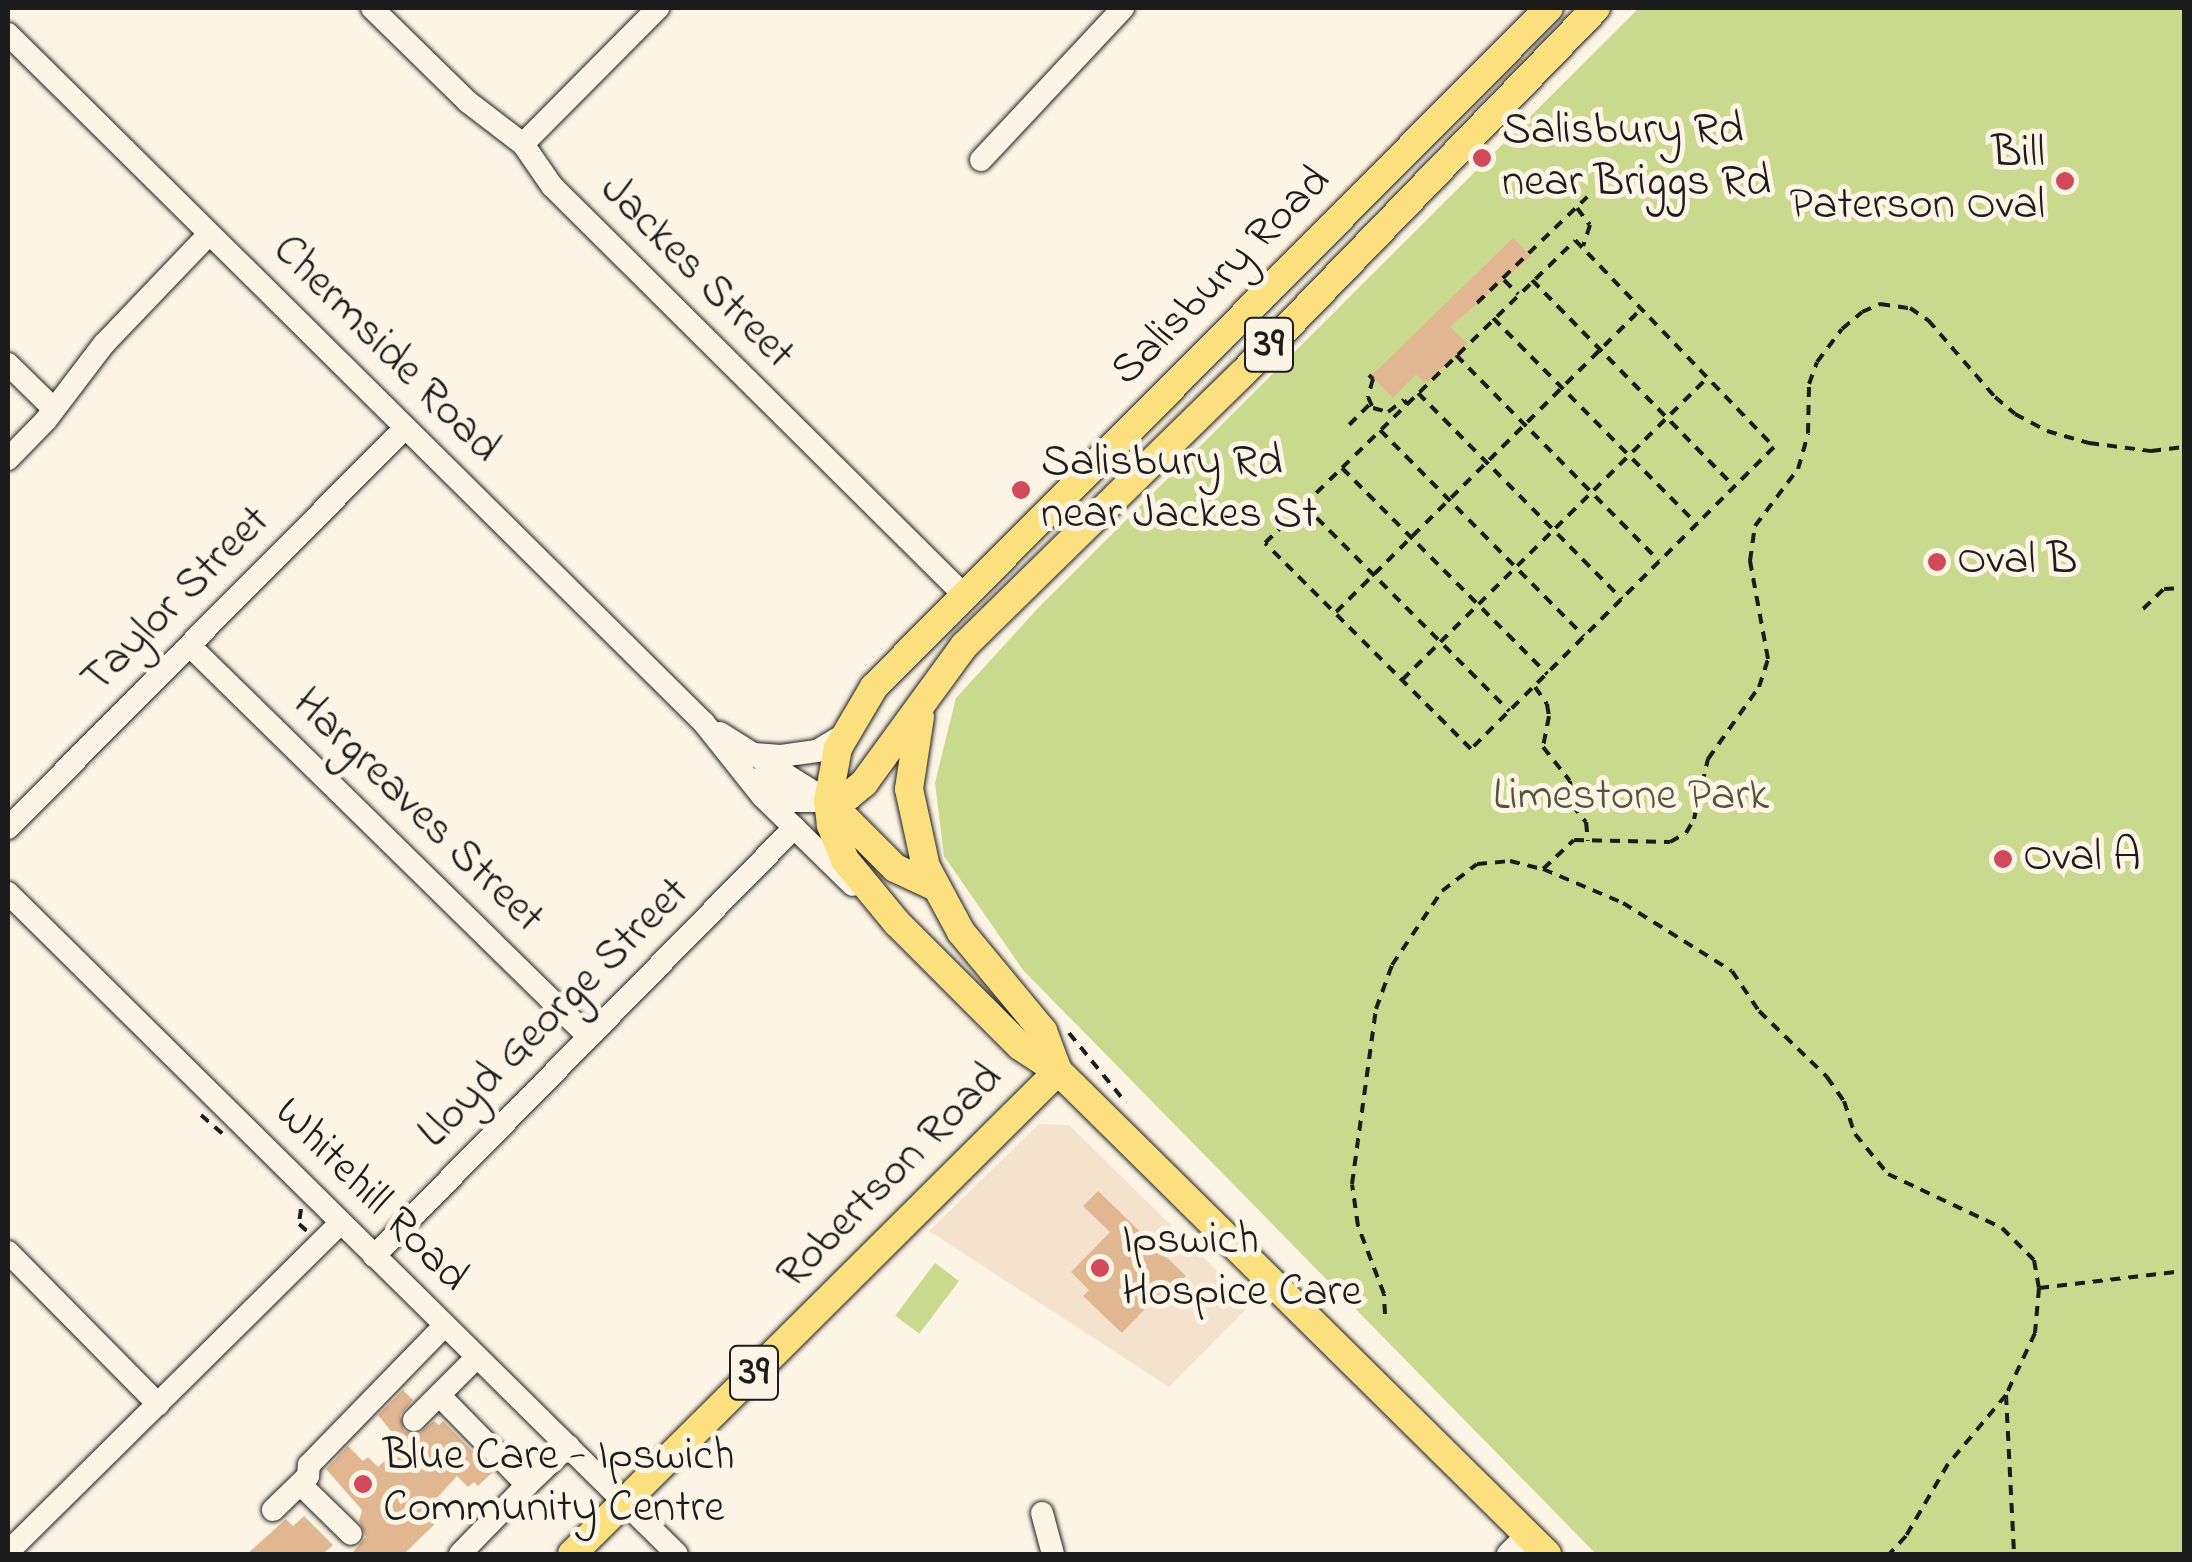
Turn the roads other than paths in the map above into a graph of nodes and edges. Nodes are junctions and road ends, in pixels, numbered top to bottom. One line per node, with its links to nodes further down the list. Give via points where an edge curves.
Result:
1 (372, 8): 7 (street, Jackes Street, via 468,102)
2 (658, 8): 7 (street)
3 (1123, 8): 8 (street)
4 (1549, 8): 14 (main road, Salisbury Road / 39)
5 (1596, 8): 15 (main road, Salisbury Road / 39, via 1242,374)
6 (8, 34): 9 (street, Chermside Road)
7 (523, 144): 14 (street, Jackes Street, via 552,186)
8 (981, 160)
9 (208, 234): 11 (street, via 104,344); 12 (street, Chermside Road)
10 (8, 364): 11 (street)
11 (54, 409): 13 (street)
12 (403, 430): 16 (street, Taylor Street); 19 (street, Chermside Road)
13 (8, 459)
14 (965, 596): 15 (main road); 18 (main road, Salisbury Road / 39, via 874,687)
15 (988, 622): 17 (main road, Salisbury Road / 39)
16 (190, 646): 21 (street, Taylor Street); 26 (street, Hargreaves Street)
17 (938, 678): 20 (main road, Salisbury Road, via 880,766 848,796); 23 (main road, Salisbury Road / 39, via 914,736 909,789 918,842)
18 (844, 735): 19 (street, via 816,751); 20 (main road, Salisbury Road / 39)
19 (743, 757): 20 (street, Chermside Road); 22 (street, Chermside Road)
20 (828, 801): 23 (main road, Chermside Road, via 895,868); 25 (main road, Salisbury Road / 39, via 846,860)
21 (8, 828)
22 (794, 828): 25 (street, Chermside Road); 26 (street, Lloyd George Street)
23 (938, 891): 27 (main road, Chermside Road / 39, via 961,932 1043,1030)
24 (8, 893): 28 (street, Whitehill Road)
25 (897, 923): 27 (main road, Chermside Road / 39, via 1020,1046)
26 (588, 1036): 30 (street, Lloyd George Street)
27 (1058, 1071): 39 (main road, Robertson Road / 39); 43 (main road, Chermside Road)
28 (340, 1223): 30 (street, Whitehill Road); 34 (street)
29 (8, 1252): 34 (street)
30 (374, 1256): 31 (street, Whitehill Road)
31 (444, 1325): 32 (street, Whitehill Road); 37 (street, via 308,1465)
32 (477, 1357): 33 (street); 36 (street, Whitehill Road)
33 (439, 1395): 35 (street); 38 (street)
34 (158, 1404): 44 (street)
35 (414, 1420)
36 (568, 1446): 38 (street); 39 (street, Whitehill Road)
37 (300, 1484): 40 (street); 42 (street)
38 (527, 1485): 45 (street)
39 (624, 1502): 46 (main road, Robertson Road / 39); 47 (street, Whitehill Road)
40 (274, 1510)
41 (1042, 1512): 48 (street)
42 (352, 1534)
43 (1527, 1548)
44 (8, 1552)
45 (460, 1554)
46 (572, 1554)
47 (677, 1554)
48 (1053, 1554)

